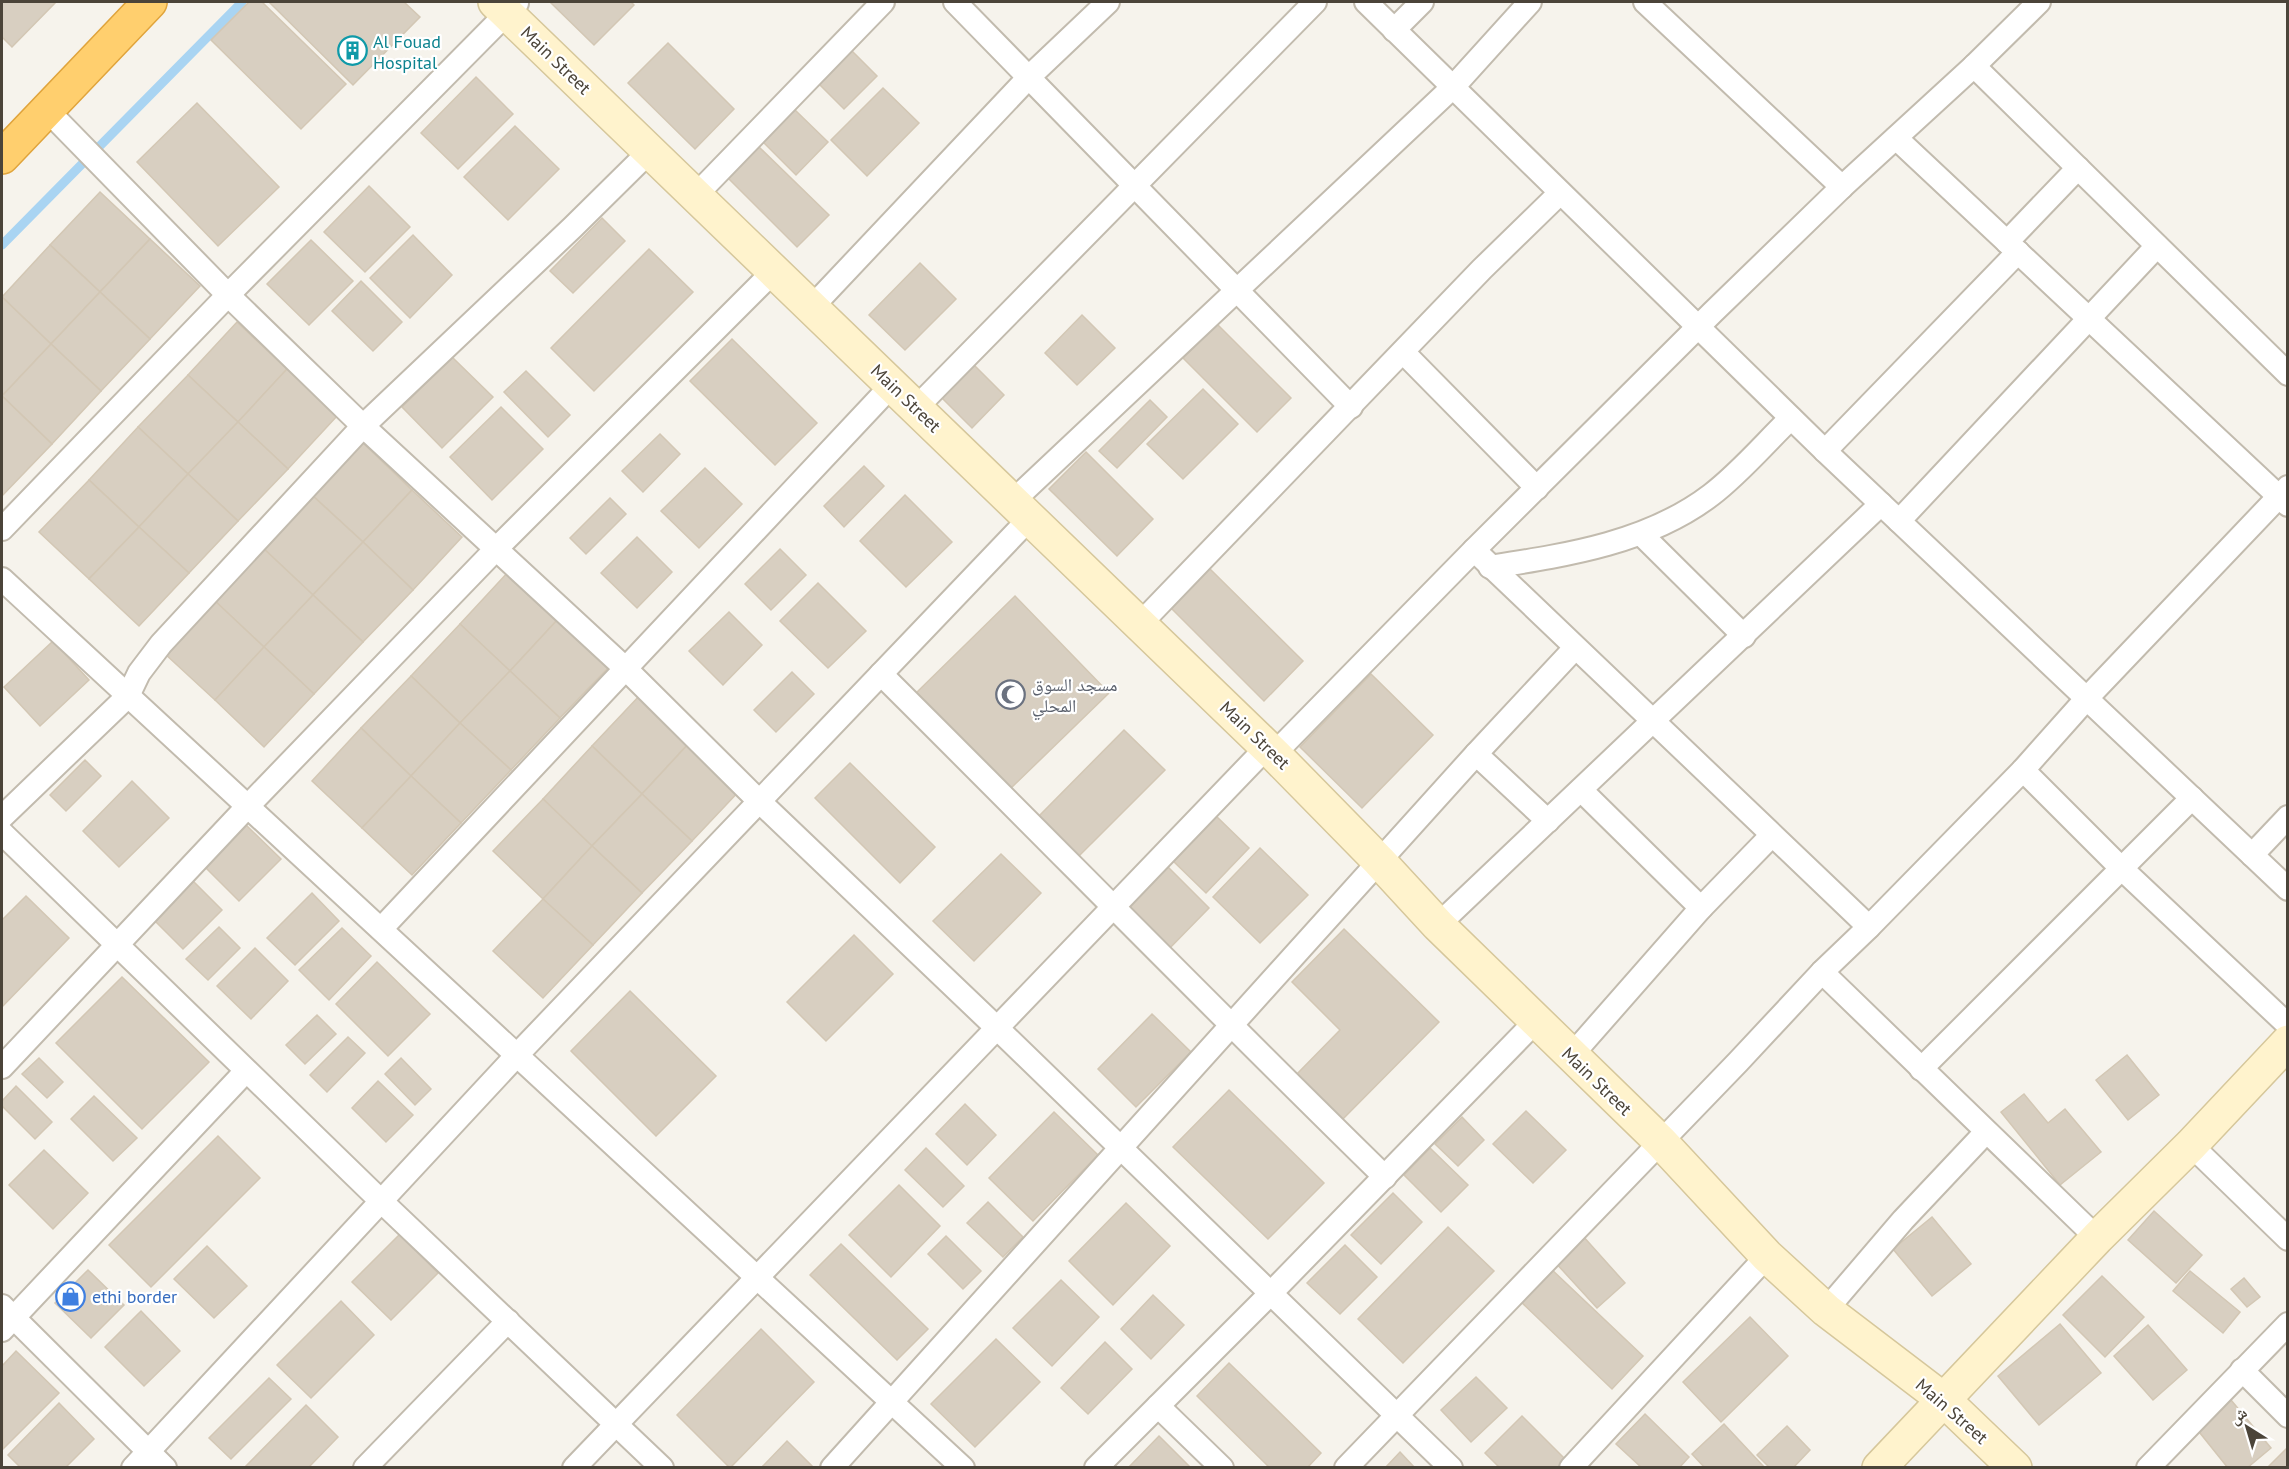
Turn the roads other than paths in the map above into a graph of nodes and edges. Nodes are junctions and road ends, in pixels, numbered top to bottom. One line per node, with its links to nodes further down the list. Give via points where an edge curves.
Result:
1 (150, 2): 16 (highway)
2 (883, 2): 24 (street)
3 (955, 2): 14 (street)
4 (1108, 2): 14 (street)
5 (1315, 2): 21 (street)
6 (1366, 2): 12 (street)
7 (1422, 2): 12 (street)
8 (1530, 2): 15 (street)
9 (1645, 2): 22 (street)
10 (2039, 2): 13 (street)
11 (507, 5): 19 (street, Main Street); 29 (street)
12 (1394, 30): 15 (street)
13 (1974, 66): 17 (street); 20 (street)
14 (1029, 77): 21 (street); 30 (street)
15 (1454, 86): 23 (street); 28 (street)
16 (47, 110): 18 (highway); 29 (street)
17 (1896, 138): 22 (street); 26 (street)
18 (6, 142)
19 (650, 151): 24 (street, Main Street); 39 (street)
20 (2078, 168): 25 (street); 26 (street)
21 (1134, 185): 28 (street); 37 (street)
22 (1842, 187): 32 (street)
23 (1560, 193): 32 (street); 33 (street)
24 (696, 195): 27 (street, Main Street)
25 (2157, 246): 31 (street); 34 (street)
26 (2012, 247): 31 (street); 40 (street)
27 (774, 271): 30 (street, Main Street); 48 (street)
28 (1237, 290): 36 (street); 44 (street)
29 (228, 296): 39 (street); 46 (street)
30 (812, 307): 35 (street, Main Street)
31 (2090, 319): 42 (street); 45 (street)
32 (1697, 328): 38 (street); 41 (street)
33 (1403, 352): 36 (street); 41 (street)
34 (2288, 374)
35 (892, 385): 37 (street, Main Street); 55 (street)
36 (1351, 406): 52 (street)
37 (916, 408): 44 (street, Main Street)
38 (1791, 418): 40 (street); 47 (street, via 1712,495)
39 (363, 426): 48 (street); 57 (street, via 161,644 139,673)
40 (1825, 452): 43 (street)
41 (1537, 488): 49 (street)
42 (2285, 496): 58 (street)
43 (1881, 504): 45 (street); 53 (street)
44 (1022, 509): 52 (street, Main Street); 56 (street)
45 (1899, 521): 58 (street)
46 (2, 529)
47 (1641, 534): 50 (street, via 1579,552); 53 (street)
48 (497, 548): 55 (street); 66 (street)
49 (1473, 550): 50 (street); 60 (street)
50 (1490, 567): 54 (street)
51 (2, 579): 57 (street)
52 (1140, 624): 60 (street, Main Street)
53 (1744, 636): 59 (street)
54 (1575, 648): 59 (street); 61 (street)
55 (625, 668): 65 (street); 80 (street)
56 (881, 674): 65 (street); 76 (street)
57 (128, 696): 66 (street); 67 (street)
58 (2088, 697): 62 (street); 64 (street)
59 (1652, 722): 63 (street); 71 (street)
60 (1271, 750): 73 (street, Main Street); 76 (street)
61 (1476, 754): 69 (street); 73 (street)
62 (2023, 770): 74 (street); 79 (street)
63 (1581, 790): 69 (street); 77 (street)
64 (2192, 798): 72 (street); 74 (street)
65 (759, 801): 86 (street); 88 (street)
66 (247, 807): 80 (street); 81 (street)
67 (2, 817)
68 (2288, 817): 72 (street)
69 (1548, 821): 78 (street)
70 (2, 833): 81 (street)
71 (1772, 836): 77 (street); 79 (street)
72 (2252, 855): 75 (street)
73 (1379, 861): 78 (street, Main Street); 85 (street)
74 (2121, 868): 84 (street); 91 (street)
75 (2288, 889)
76 (1114, 906): 85 (street); 86 (street)
77 (1701, 908): 89 (street)
78 (1438, 926): 83 (street, Main Street)
79 (1869, 927): 82 (street)
80 (381, 930): 88 (street)
81 (116, 946): 90 (street); 92 (street)
82 (1822, 972): 91 (street); 94 (street)
83 (1536, 1021): 89 (street, Main Street); 97 (street)
84 (2288, 1025)
85 (1230, 1026): 96 (street); 97 (street)
86 (997, 1028): 96 (street); 102 (street)
87 (2288, 1042): 95 (street)
88 (517, 1055): 98 (street); 102 (street)
89 (1571, 1056): 94 (street, Main Street)
90 (2, 1067)
91 (1921, 1069): 93 (street)
92 (246, 1071): 98 (street); 105 (street)
93 (1986, 1132): 99 (street); 104 (street)
94 (1660, 1141): 101 (street, Main Street); 112 (street)
95 (2191, 1145): 99 (street); 100 (street)
96 (1121, 1147): 103 (street); 110 (street)
97 (1385, 1177): 103 (street)
98 (381, 1201): 106 (street); 115 (street)
99 (2097, 1238): 109 (street)
100 (2288, 1239)
101 (1767, 1256): 104 (street, Main Street); 126 (street)
102 (757, 1277): 110 (street); 114 (street)
103 (1270, 1294): 111 (street); 112 (street)
104 (1826, 1310): 109 (street, Main Street)
105 (6, 1318): 115 (street)
106 (508, 1321): 114 (street); 117 (street)
107 (2288, 1324): 108 (street)
108 (2242, 1371): 113 (street); 129 (street)
109 (1944, 1400): 127 (street); 128 (street, Main Street)
110 (891, 1402): 120 (street); 121 (street)
111 (1158, 1406): 122 (street); 123 (street)
112 (1396, 1416): 124 (street); 125 (street)
113 (2288, 1416)
114 (616, 1423): 118 (street); 119 (street)
115 (140, 1460): 116 (street)
116 (165, 1467)
117 (365, 1467)
118 (574, 1467)
119 (662, 1467)
120 (832, 1467)
121 (963, 1467)
122 (1096, 1467)
123 (1222, 1467)
124 (1346, 1467)
125 (1451, 1467)
126 (1571, 1467)
127 (1879, 1467)
128 (2015, 1467)
129 (2148, 1467)

